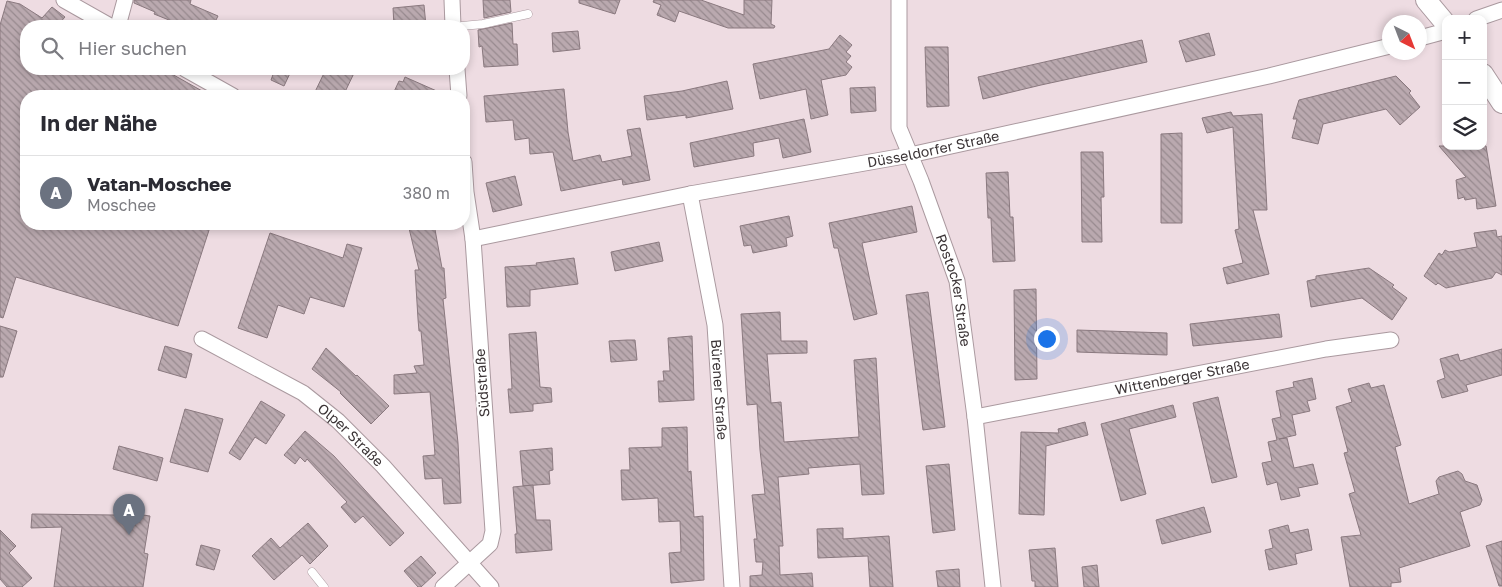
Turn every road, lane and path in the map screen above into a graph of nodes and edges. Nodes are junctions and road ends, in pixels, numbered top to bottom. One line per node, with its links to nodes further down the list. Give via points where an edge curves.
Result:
1 (64, 0): 10 (street)
2 (125, 0): 11 (street)
3 (452, 0): 12 (street)
4 (899, 0): 23 (street, Rostocker Straße, via 899,128)
5 (1426, 0): 9 (street)
6 (1502, 10): 8 (street)
7 (528, 14): 13 (lane)
8 (1487, 15)
9 (1442, 19)
10 (99, 20)
11 (120, 20)
12 (454, 20)
13 (470, 25)
14 (1442, 31): 15 (street)
15 (1427, 36)
16 (1382, 48): 23 (street, Düsseldorfer Straße)
17 (196, 75): 20 (street)
18 (457, 75): 21 (street)
19 (1487, 80): 22 (street)
20 (222, 90)
21 (459, 90)
22 (1502, 103)
23 (910, 155): 24 (street, Düsseldorfer Straße); 29 (street, Rostocker Straße, via 958,281)
24 (690, 194): 26 (street, Düsseldorfer Straße); 35 (street, Bürener Straße, via 716,325)
25 (470, 222): 26 (street, Südstraße)
26 (473, 240): 30 (street, Südstraße, via 493,531 490,544)
27 (202, 339): 30 (street, Olper Straße, via 303,394 338,421 383,466)
28 (1391, 340): 29 (street, Wittenberger Straße, via 1326,349)
29 (975, 417): 36 (street, Rostocker Straße)
30 (470, 564): 33 (street, Südstraße); 34 (street)
31 (312, 572): 32 (lane)
32 (324, 587)
33 (443, 587)
34 (491, 587)
35 (732, 587)
36 (993, 587)

